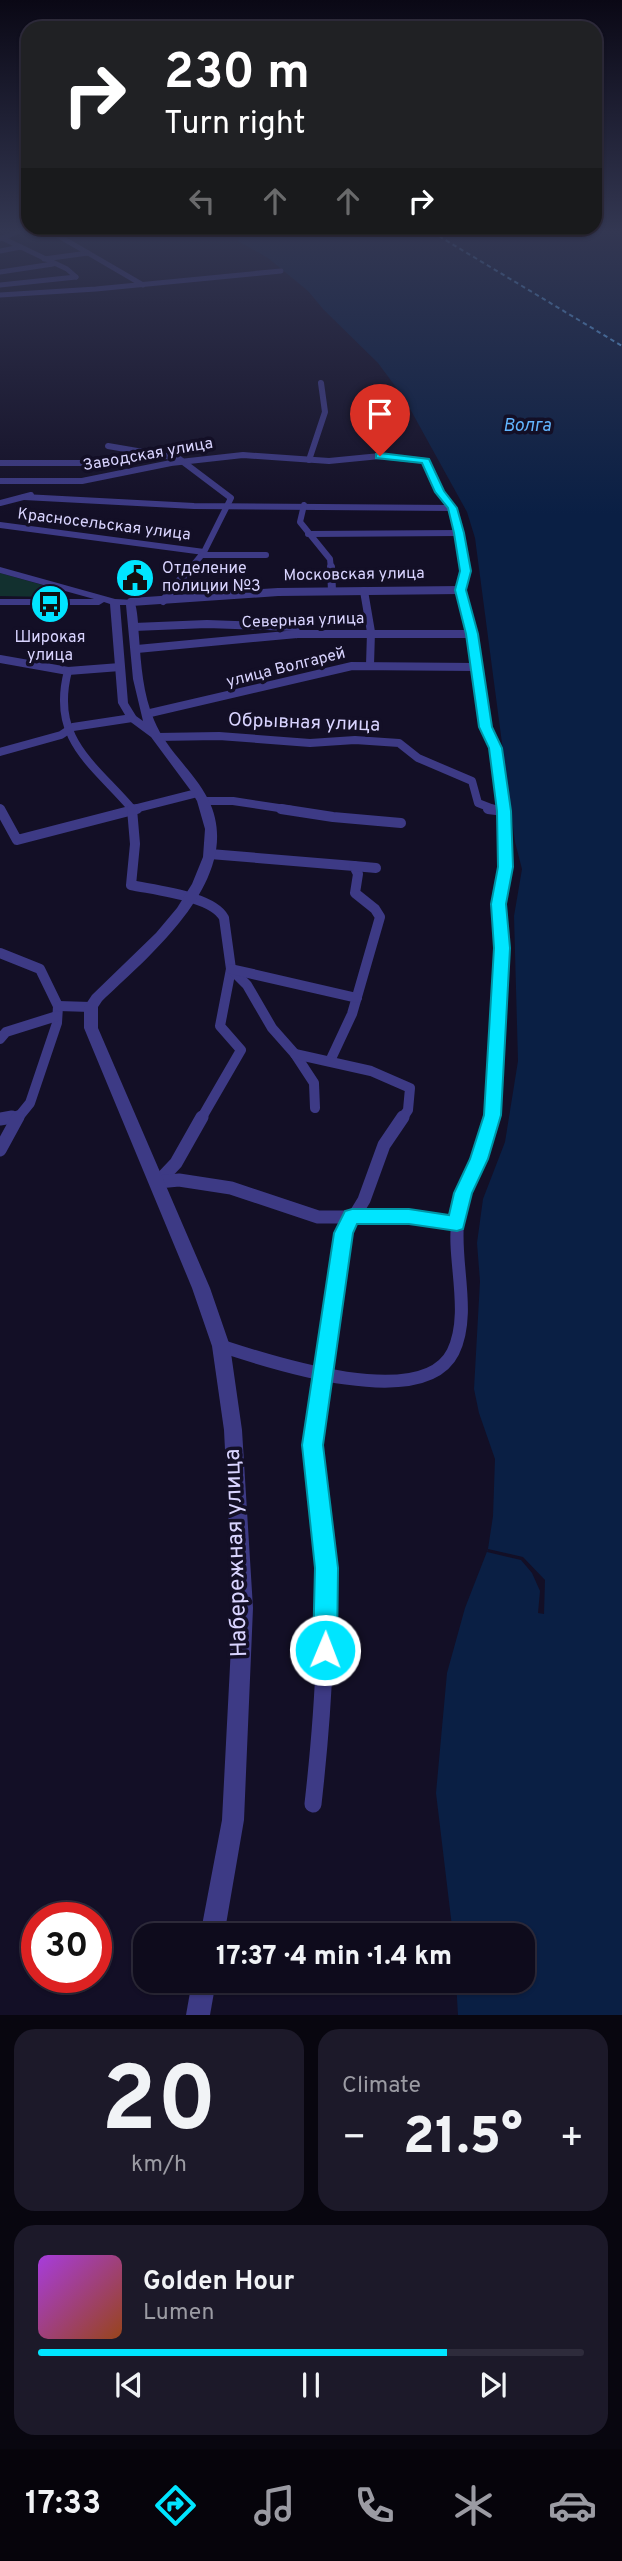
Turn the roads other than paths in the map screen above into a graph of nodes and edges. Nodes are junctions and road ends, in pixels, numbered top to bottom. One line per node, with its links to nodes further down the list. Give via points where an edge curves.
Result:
1 (321, 383): 3 (street, via 327,398 325,415)
2 (108, 446): 6 (street)
3 (309, 460): 6 (street, Заводская улица, via 243,455); 13 (street, Заводская улица, via 380,456 426,461)
4 (0, 463): 5 (street)
5 (84, 463)
6 (187, 463): 8 (street, Заводская улица); 12 (street, via 229,494)
7 (0, 481): 8 (street, Заводская улица)
8 (82, 481): 9 (street)
9 (24, 497): 10 (street); 12 (street)
10 (0, 503)
11 (304, 505): 12 (street); 13 (street); 16 (street, via 300,522)
12 (227, 506): 17 (street)
13 (452, 508): 15 (street)
14 (0, 525): 17 (street, Красносельская улица)
15 (459, 533): 16 (street); 22 (street, via 466,571)
16 (308, 534): 23 (street, via 330,559)
17 (202, 554): 18 (street, Красносельская улица); 25 (street)
18 (266, 555)
19 (0, 570): 20 (street, Московская улица)
20 (68, 587): 27 (street, via 70,595); 28 (street, Московская улица)
21 (364, 590): 22 (street, Московская улица); 23 (street, Московская улица); 30 (street)
22 (461, 590): 32 (street)
23 (332, 591): 25 (street, Московская улица)
24 (131, 601): 25 (street, Московская улица); 28 (street, Московская улица); 29 (street)
25 (163, 601)
26 (0, 602): 27 (street)
27 (54, 602): 28 (street)
28 (115, 602): 36 (street)
29 (134, 627): 31 (street, via 244,624 295,627); 33 (street)
30 (371, 632): 31 (street, Северная улица); 32 (street, Северная улица); 35 (street)
31 (297, 634): 33 (street, Северная улица)
32 (472, 634): 37 (street)
33 (136, 649): 39 (street)
34 (0, 659): 38 (street)
35 (370, 665): 37 (street, улица Волгарей); 39 (street, улица Волгарей)
36 (120, 667): 38 (street); 40 (street, via 123,703)
37 (477, 667): 47 (street, via 485,727 496,748)
38 (68, 671): 41 (street, via 63,698)
39 (146, 714): 42 (street)
40 (132, 718): 41 (street); 42 (street)
41 (67, 730): 43 (street); 46 (street)
42 (157, 737): 44 (street); 47 (street, Обрывная улица, via 399,743 418,758 467,778 474,785 478,803)
43 (0, 752)
44 (200, 797): 46 (street); 48 (street); 49 (street, via 210,831)
45 (0, 809): 46 (street, via 17,841)
46 (133, 810): 52 (street, via 131,885)
47 (504, 811): 67 (street, via 492,1115 463,1193)
48 (401, 823)
49 (210, 853): 50 (street); 52 (street)
50 (355, 866): 51 (street); 55 (street, via 355,893 380,917)
51 (376, 868)
52 (191, 899): 54 (street, via 215,907 224,918); 56 (street)
53 (0, 953): 57 (street, via 40,969)
54 (231, 969): 55 (street); 59 (street); 65 (street, via 220,1026 241,1050 176,1163)
55 (357, 998): 60 (street)
56 (91, 1007): 57 (street); 65 (street, via 91,1028)
57 (57, 1011): 58 (street, via 6,1032); 62 (street, via 30,1103)
58 (0, 1039)
59 (295, 1054): 60 (street); 61 (street, via 314,1083)
60 (330, 1060): 66 (street, via 410,1088 408,1110 384,1145 364,1200)
61 (315, 1108)
62 (18, 1116): 63 (street); 64 (street)
63 (0, 1119)
64 (0, 1150)
65 (158, 1182): 66 (street, via 207,1183 291,1211); 68 (street, Набережная улица)
66 (352, 1217): 67 (street, via 409,1217); 69 (street, via 344,1233)
67 (457, 1224): 69 (street, via 458,1329 453,1354 444,1369 431,1377 405,1380)
68 (221, 1346): 69 (street, via 259,1360); 71 (street, Набережная улица, via 233,1430 243,1608 233,1820)
69 (324, 1374): 70 (street, via 313,1445 326,1568 324,1704)
70 (313, 1804)
71 (214, 1923)
72 (202, 1993): 73 (street)
73 (198, 2015)

